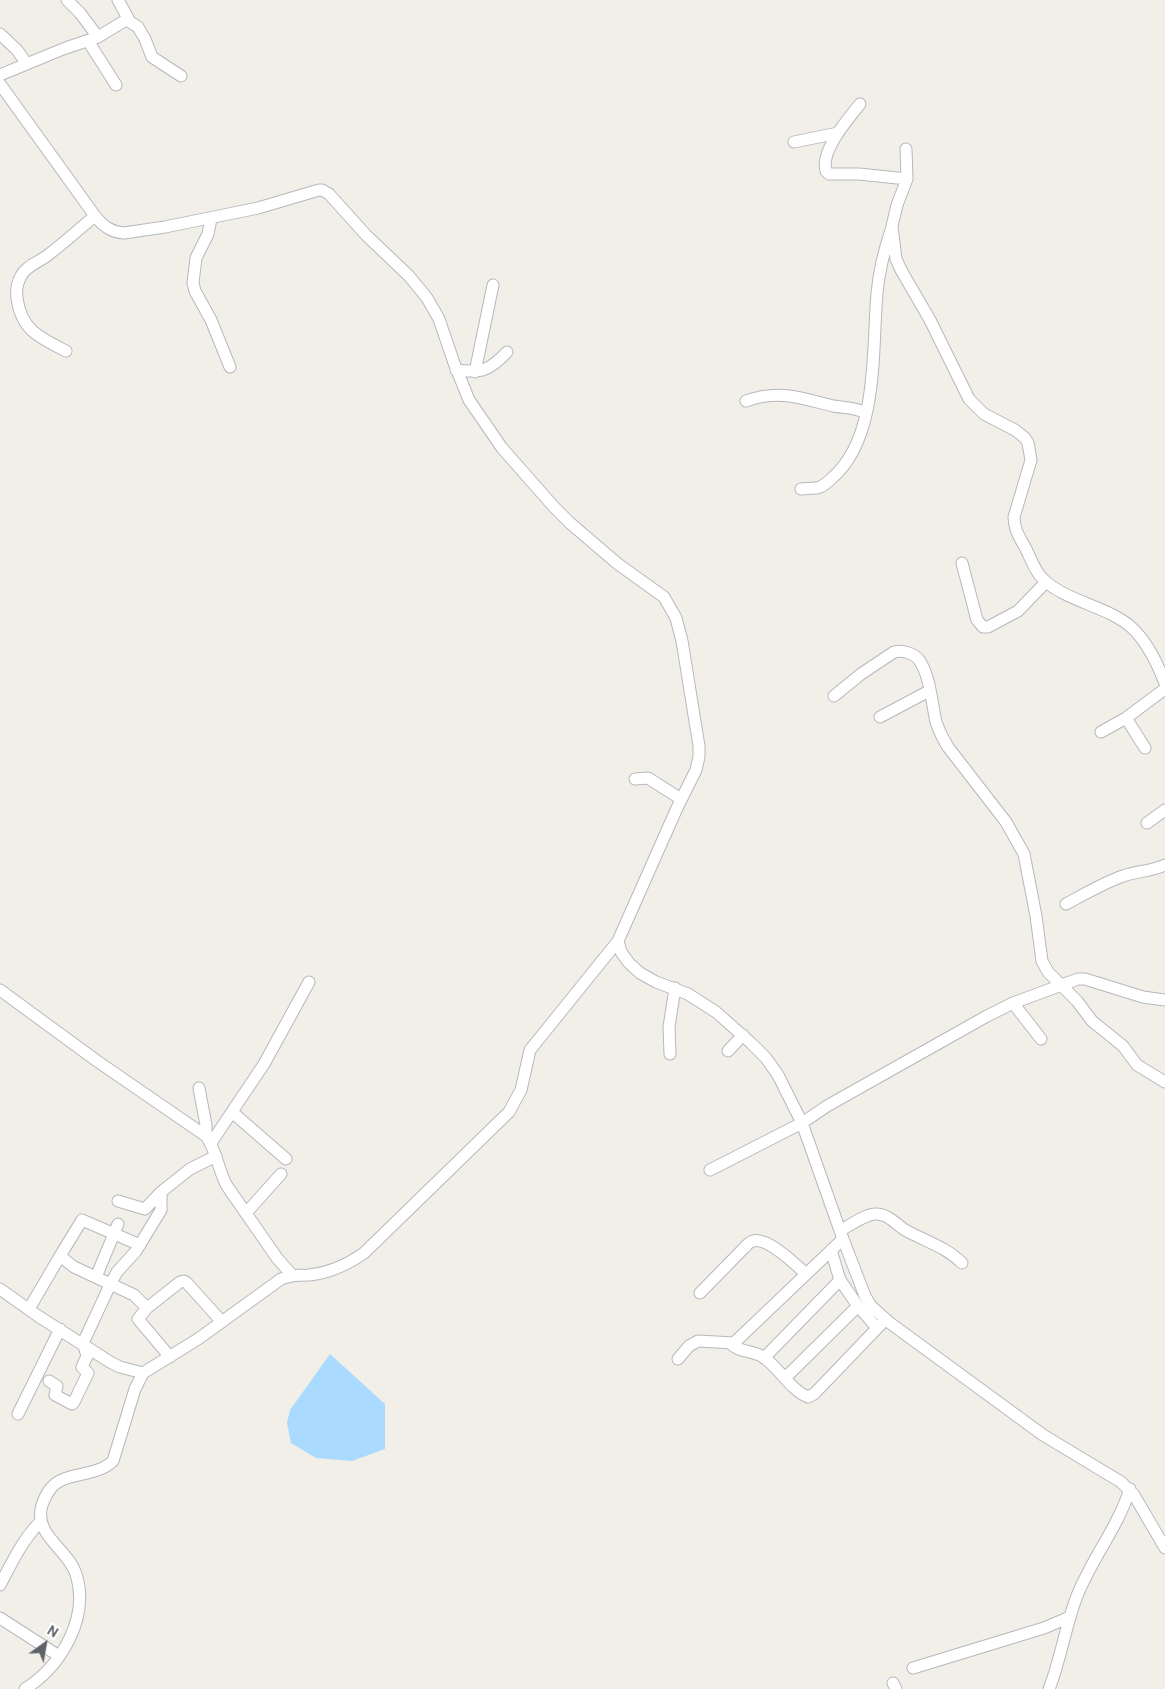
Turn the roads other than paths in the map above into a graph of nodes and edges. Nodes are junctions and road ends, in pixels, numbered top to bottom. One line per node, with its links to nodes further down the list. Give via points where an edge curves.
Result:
1 (68, 0): 5 (street, via 80,13)
2 (118, 0): 3 (street)
3 (127, 20): 5 (street); 8 (street, via 138,27 152,57)
4 (0, 34): 6 (street)
5 (93, 39): 6 (street); 10 (street)
6 (27, 64): 7 (street)
7 (0, 75)
8 (182, 76)
9 (0, 84): 16 (street)
10 (116, 85)
11 (860, 104): 12 (street)
12 (838, 134): 13 (street); 15 (street, via 827,156 827,173)
13 (794, 142)
14 (906, 149): 15 (street)
15 (907, 179): 18 (street)
16 (95, 216): 17 (street, via 112,231 124,233); 20 (street, via 26,270 18,283 18,306 25,324 44,341)
17 (211, 219): 22 (street, via 208,234 196,258 193,283); 23 (street, via 269,206 314,191 325,191 427,298 439,319)
18 (892, 226): 26 (street, via 880,266); 29 (street, via 898,265 930,320 969,399 984,414 1015,430 1028,443 1031,460 1014,524)
19 (493, 285): 24 (street)
20 (66, 351)
21 (507, 352): 24 (street, via 490,368)
22 (230, 367)
23 (456, 370): 24 (street); 39 (street, via 481,420 548,500 604,552 658,592 673,610 682,641 699,751 696,770)
24 (475, 372)
25 (746, 401): 26 (street, via 764,396 793,396 853,408)
26 (866, 414): 27 (street, via 858,442 837,474 821,486)
27 (801, 488)
28 (962, 563): 29 (street, via 979,624 983,627 1018,611)
29 (1046, 582): 30 (street, via 1130,626 1148,647)
30 (1165, 683)
31 (1165, 689): 35 (street)
32 (930, 691): 33 (street, via 919,660 899,651 888,655); 34 (street); 46 (street, via 941,735 1006,822 1024,854 1042,961)
33 (834, 696)
34 (880, 717)
35 (1126, 718): 36 (street); 37 (street)
36 (1101, 732)
37 (1145, 748)
38 (635, 779): 39 (street, via 648,778)
39 (681, 799): 44 (street)
40 (1165, 810): 41 (street)
41 (1147, 823)
42 (1165, 865): 43 (street, via 1124,876)
43 (1066, 904)
44 (618, 941): 47 (street, via 621,952 640,973); 74 (street, via 530,1050 523,1084 509,1112 364,1254 329,1271)
45 (309, 982): 57 (street, via 264,1064)
46 (1060, 985): 49 (street, via 1078,979 1092,979 1143,997); 50 (street); 55 (street, via 1092,1020 1123,1046 1137,1065)
47 (675, 988): 51 (street, via 716,1012); 54 (street, via 669,1027)
48 (0, 990): 59 (street)
49 (1165, 1000)
50 (1013, 1003): 52 (street); 58 (street)
51 (742, 1035): 53 (street); 58 (street, via 778,1075)
52 (1041, 1039)
53 (728, 1051)
54 (670, 1054)
55 (1165, 1082)
56 (200, 1088): 59 (street)
57 (232, 1112): 59 (street); 61 (street)
58 (802, 1123): 62 (street); 68 (street)
59 (208, 1139): 60 (street)
60 (216, 1156): 64 (street, via 190,1169); 66 (street, via 221,1175)
61 (286, 1159)
62 (710, 1170)
63 (281, 1174): 66 (street)
64 (161, 1192): 65 (street, via 145,1209); 69 (street, via 161,1210)
65 (118, 1201)
66 (246, 1213): 74 (street)
67 (116, 1229): 69 (street); 71 (street, via 82,1220); 75 (street)
68 (841, 1235): 70 (street); 72 (street, via 871,1215 882,1215 943,1248); 83 (street, via 865,1296)
69 (140, 1245): 77 (street)
70 (831, 1250): 73 (street); 76 (street)
71 (60, 1256): 75 (street); 82 (street)
72 (962, 1263)
73 (806, 1274): 79 (street, via 775,1248 755,1240); 88 (street)
74 (292, 1275): 84 (street, via 275,1282)
75 (96, 1277): 77 (street)
76 (840, 1280): 80 (street); 91 (street)
77 (110, 1285): 81 (street, via 134,1295); 87 (street)
78 (0, 1289): 82 (street)
79 (700, 1293)
80 (858, 1306): 85 (street); 93 (street)
81 (147, 1308): 84 (street, via 184,1281); 89 (street, via 139,1316 139,1322)
82 (29, 1309): 86 (street)
83 (885, 1320): 85 (street); 96 (street, via 1043,1435)
84 (222, 1322): 89 (street)
85 (877, 1328): 93 (street, via 811,1396 804,1395)
86 (60, 1329): 87 (street); 95 (street)
87 (83, 1343): 92 (street, via 115,1364); 94 (street, via 87,1356 82,1367 88,1373 74,1402 72,1404 55,1394 57,1386)
88 (730, 1343): 90 (street, via 698,1341); 91 (street)
89 (170, 1357): 92 (street)
90 (678, 1358)
91 (764, 1358): 93 (street)
92 (143, 1374): 97 (street, via 135,1389 113,1461 100,1469 59,1481 50,1488 41,1510)
93 (785, 1378)
94 (48, 1381)
95 (18, 1414)
96 (1130, 1489): 98 (street); 100 (street, via 1117,1523 1084,1579)
97 (41, 1521): 99 (street, via 31,1530); 102 (street, via 49,1538 76,1573 80,1594 77,1620)
98 (1165, 1548)
99 (0, 1585)
100 (1070, 1617): 103 (street); 105 (street)
101 (0, 1618): 102 (street)
102 (59, 1656): 104 (street, via 39,1679)
103 (913, 1668)
104 (25, 1689)
105 (1049, 1689)

